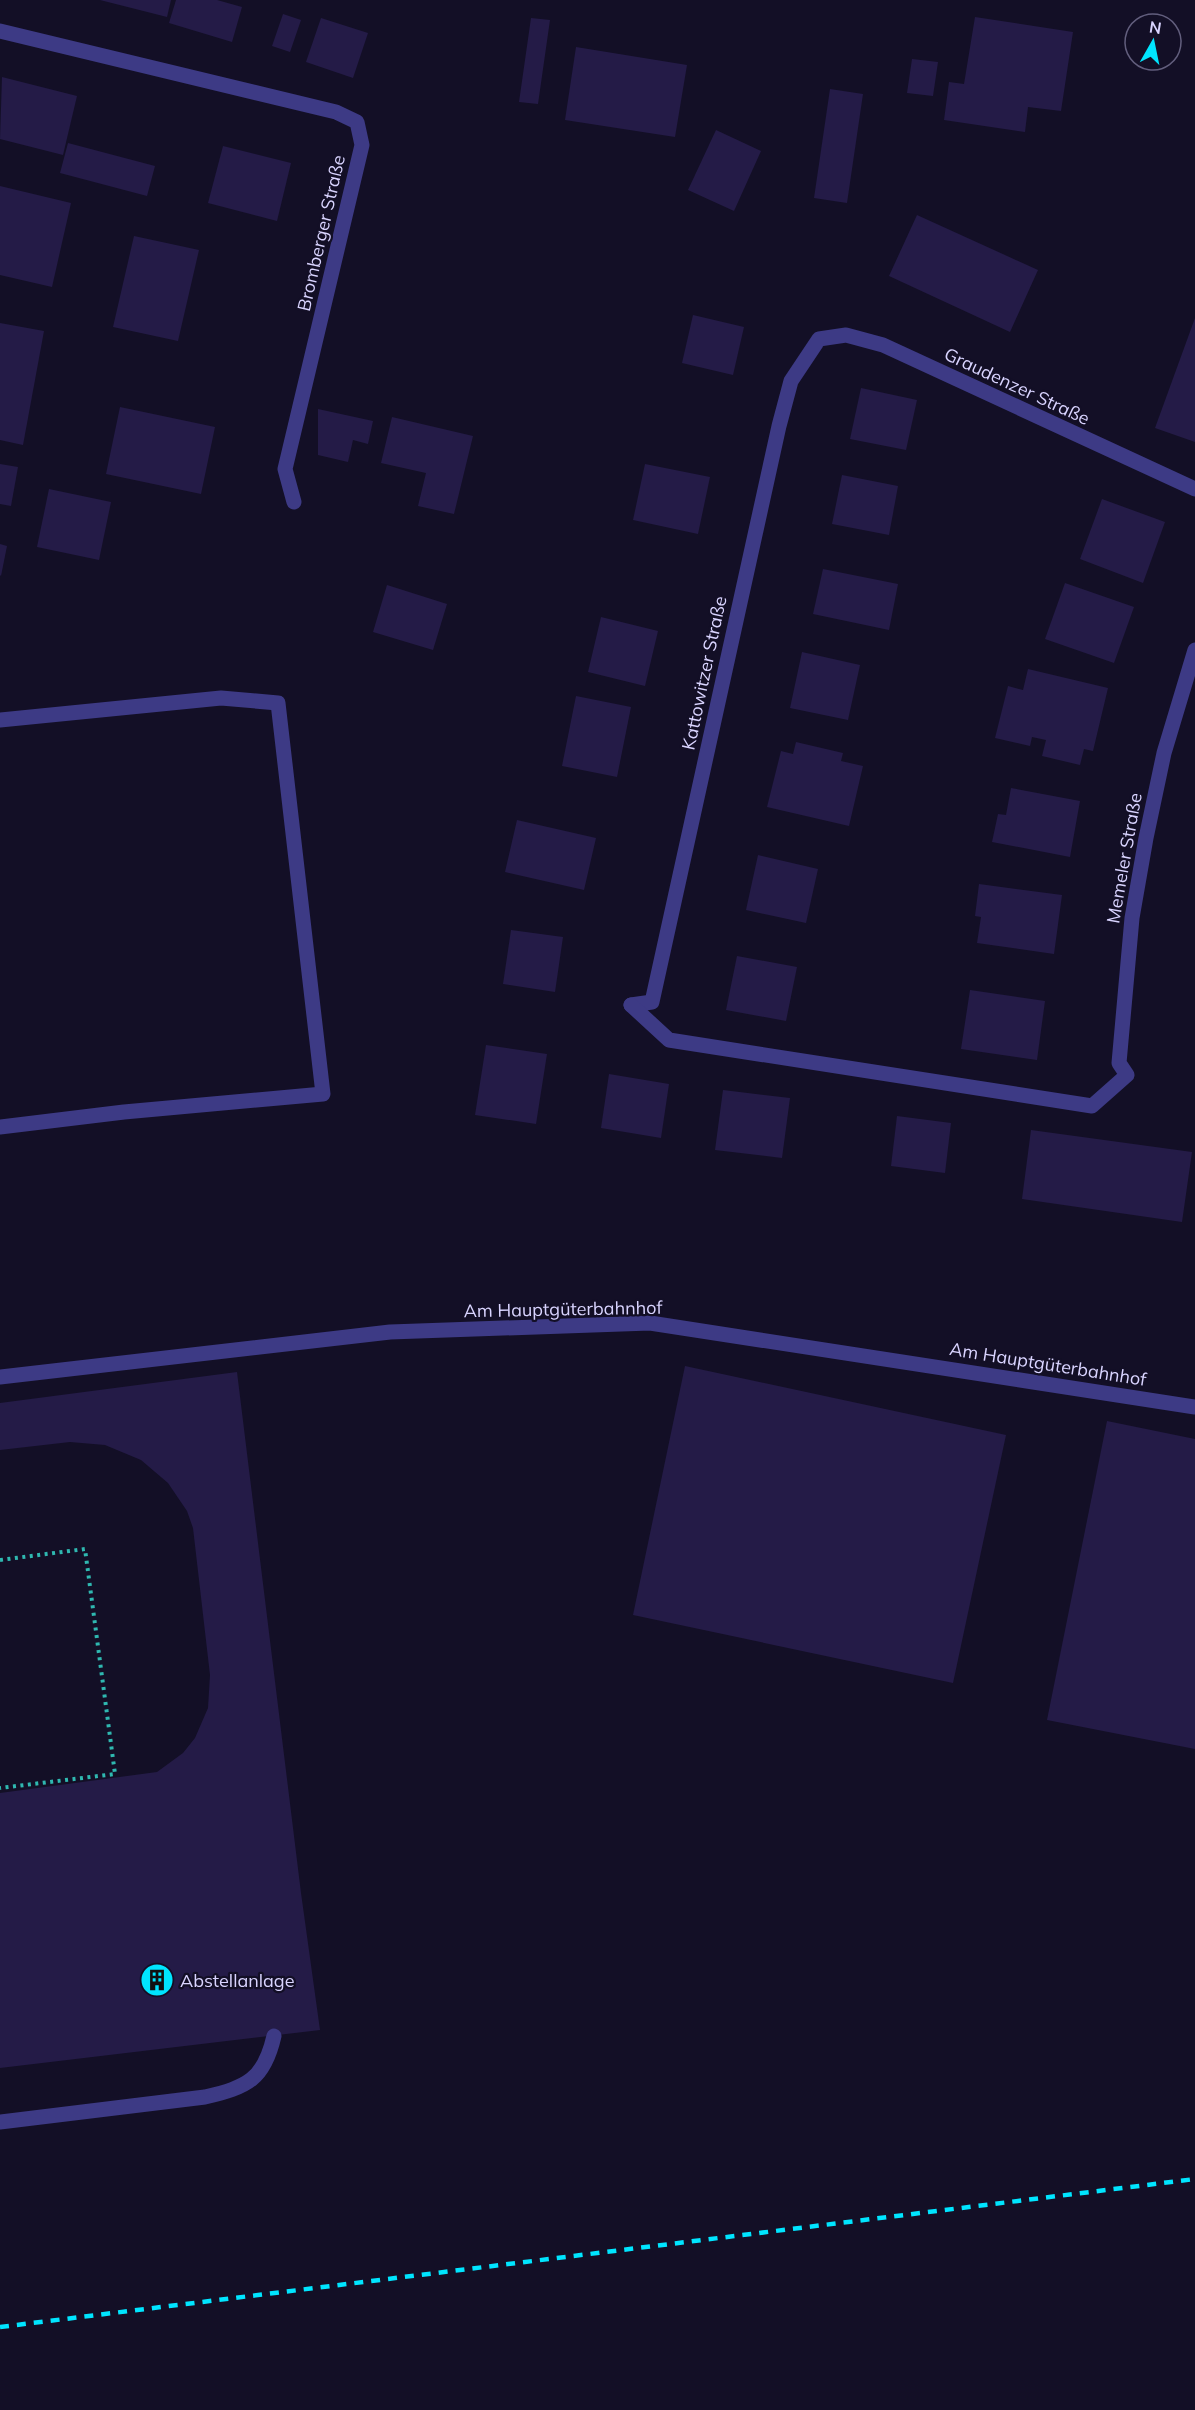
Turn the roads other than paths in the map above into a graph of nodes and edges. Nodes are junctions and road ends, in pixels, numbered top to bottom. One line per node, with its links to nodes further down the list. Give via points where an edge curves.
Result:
1 (0, 31): 4 (street, Bromberger Straße, via 336,112 357,122 362,145 285,469)
2 (819, 339): 3 (street, Graudenzer Straße, via 846,335 883,345); 7 (street, Kattowitzer Straße, via 791,381 779,426 652,1002 631,1005 669,1040 1092,1106)
3 (1195, 489)
4 (294, 502)
5 (1195, 650): 7 (street, Memeler Straße, via 1164,753 1132,918 1119,1063)
6 (0, 720): 8 (street, via 221,698 278,704 323,1094)
7 (1127, 1075)
8 (0, 1127)
9 (0, 1377): 10 (street, Am Hauptgüterbahnhof, via 390,1332 650,1323)
10 (1195, 1407)
11 (274, 2036): 12 (street, via 258,2074 230,2091)
12 (0, 2122)

